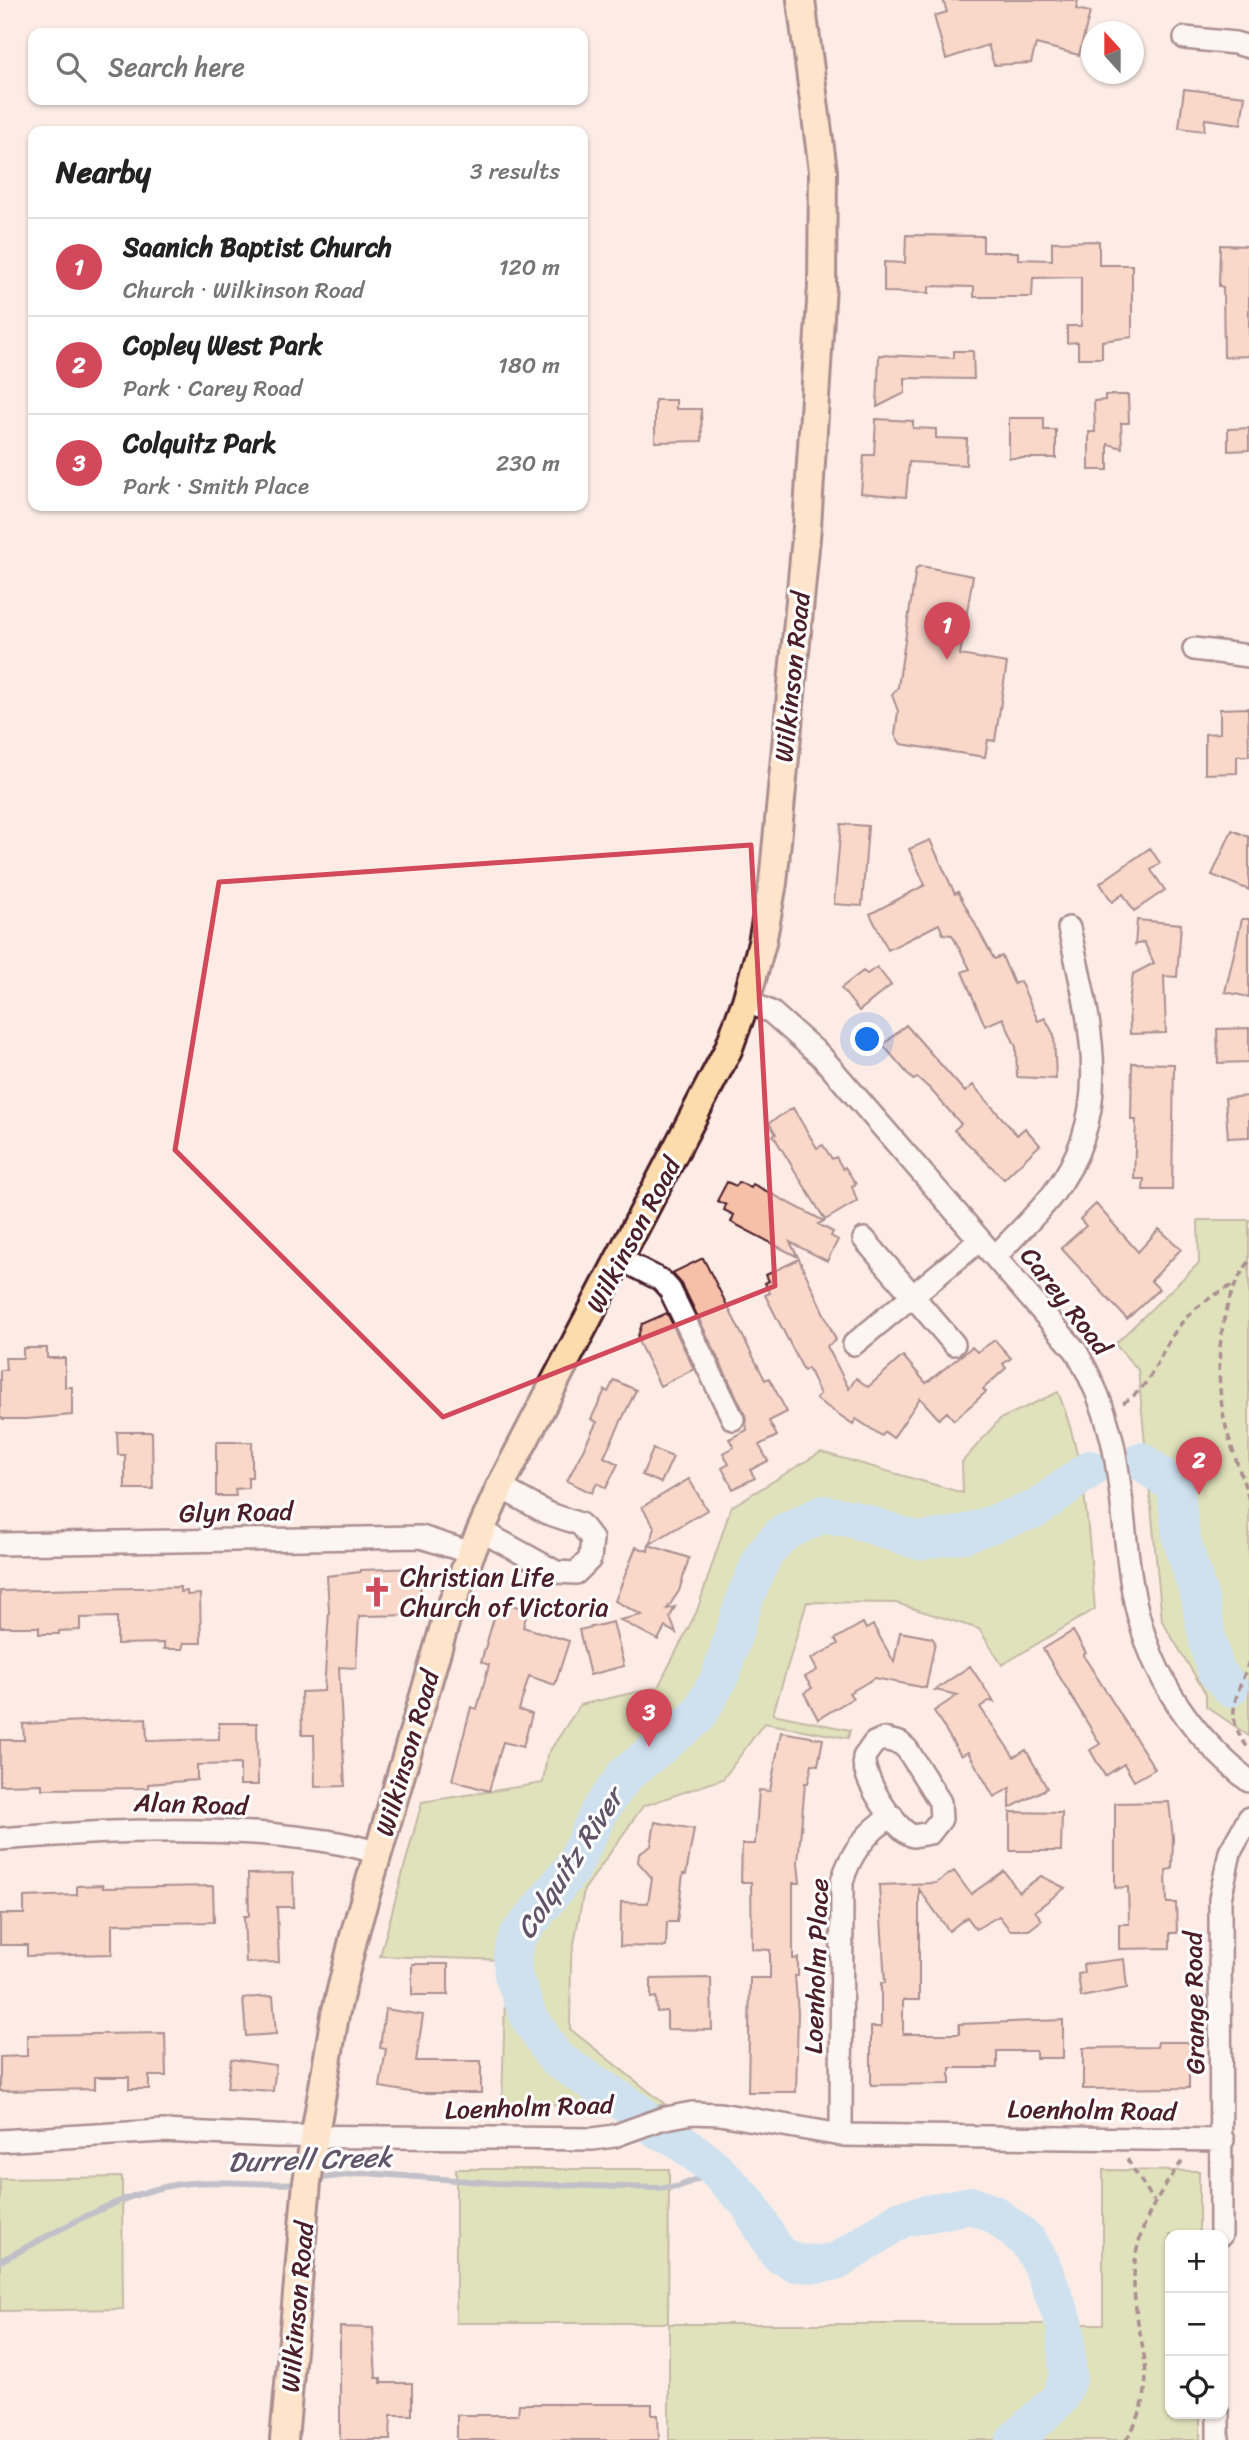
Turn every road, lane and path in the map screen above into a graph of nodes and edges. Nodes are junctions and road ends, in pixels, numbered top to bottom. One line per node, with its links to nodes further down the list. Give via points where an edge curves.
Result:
1 (801, 0): 7 (main road, Wilkinson Road, via 822,171 817,381 773,883)
2 (1185, 38): 3 (street)
3 (1249, 47)
4 (1194, 649): 5 (street)
5 (1249, 656)
6 (1069, 928): 10 (street, via 1093,1032 1093,1093 1079,1150 1054,1193)
7 (746, 1001): 9 (street, Carey Road, via 771,1012 821,1056); 11 (main road, Wilkinson Road, via 722,1062)
8 (864, 1239): 14 (street)
9 (980, 1240): 10 (street, Carey Road); 14 (street)
10 (995, 1257): 17 (street, Carey Road, via 1076,1351)
11 (620, 1259): 18 (street, via 661,1280 670,1290); 19 (main road, Wilkinson Road)
12 (1249, 1262): 13 (path)
13 (1233, 1285): 17 (path, via 1192,1311 1167,1345 1153,1377 1131,1399); 20 (path, via 1220,1393)
14 (911, 1295): 15 (street); 16 (street)
15 (855, 1344)
16 (954, 1344)
17 (1106, 1413): 25 (street, Carey Road, via 1121,1481 1132,1586 1161,1678 1182,1714 1218,1755)
18 (733, 1419)
19 (500, 1487): 21 (main road, Wilkinson Road); 21 (street, Glyn Road, via 547,1513 580,1524 592,1539 590,1559 576,1573 556,1572)
20 (1249, 1500)
21 (476, 1541): 22 (street, Glyn Road, via 421,1537); 29 (main road, Wilkinson Road, via 415,1721)
22 (0, 1544)
23 (1249, 1661): 24 (path, via 1233,1724)
24 (1249, 1749)
25 (1249, 1781)
26 (892, 1816): 26 (street, via 905,1833 922,1836 937,1827 942,1810 907,1749 883,1739 868,1749 863,1766); 30 (street, Loenholm Place, via 860,1844 848,1861 842,1882)
27 (1249, 1818): 34 (street, Grange Road, via 1230,1852 1220,1899)
28 (0, 1839): 29 (street, Alan Road, via 93,1830 205,1829 340,1841)
29 (378, 1853): 31 (main road, Wilkinson Road, via 335,2015)
30 (841, 2135): 31 (street, Loenholm Road, via 692,2113 593,2139); 32 (street, Loenholm Road)
31 (314, 2136): 35 (street, Loenholm Road, via 161,2131); 39 (main road, Wilkinson Road)
32 (1107, 2139): 33 (street, Loenholm Road); 36 (path, via 1138,2173)
33 (1199, 2139): 34 (street, Loenholm Road); 36 (path)
34 (1223, 2140): 37 (street, Grange Road)
35 (0, 2141)
36 (1154, 2201): 40 (path, via 1138,2245 1134,2276 1147,2378 1145,2405)
37 (1222, 2230)
38 (1219, 2419): 41 (street)
39 (284, 2440)
40 (1126, 2440)
41 (1218, 2440)

